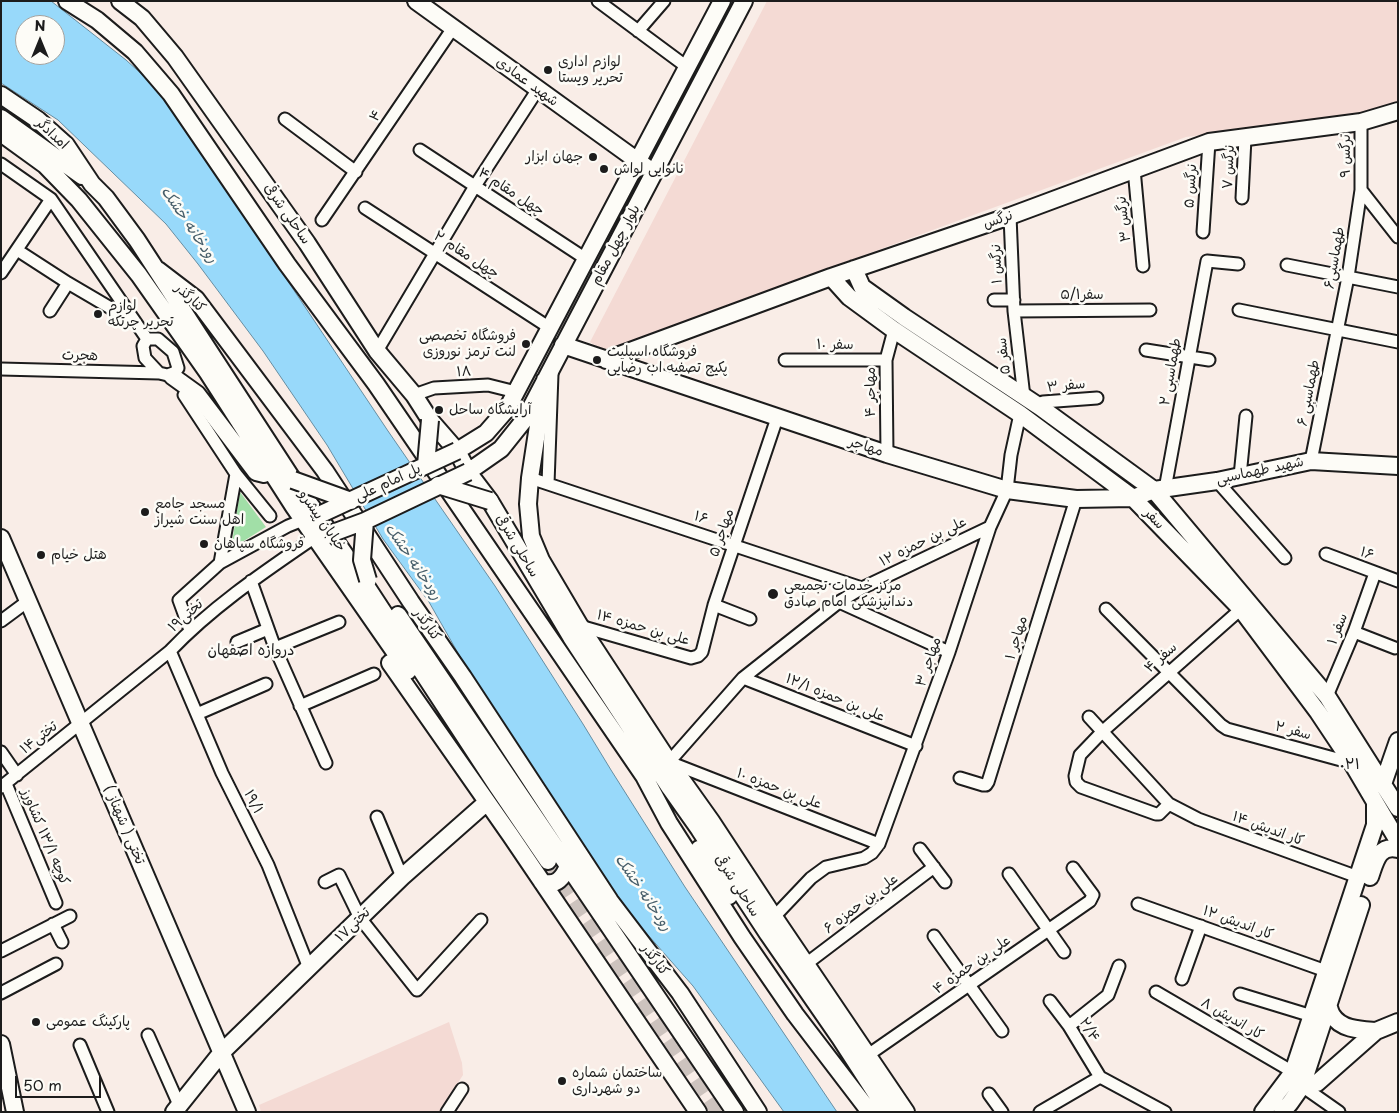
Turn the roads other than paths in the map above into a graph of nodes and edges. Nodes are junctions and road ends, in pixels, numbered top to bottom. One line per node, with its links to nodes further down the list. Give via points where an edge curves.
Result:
1 (66, 1): 96 (main road, via 97,20 135,52 171,94 287,264 376,384)
2 (120, 1): 63 (main road, ساحلی شرقی, via 142,18 175,57 307,243)
3 (416, 1): 8 (main road, شهید عمادی)
4 (598, 1): 9 (street)
5 (664, 1): 9 (street)
6 (724, 1): 7 (main road); 10 (main road, بلوار چهل مقام)
7 (742, 5): 25 (main road, بلوار چهل مقام)
8 (454, 28): 11 (main road, شهید عمادی); 24 (street, ۴)
9 (638, 31): 10 (street)
10 (688, 67): 21 (main road, بلوار چهل مقام)
11 (538, 89): 21 (main road, شهید عمادی); 27 (street)
12 (1, 95): 26 (main road, امدادگر, via 38,120 66,145)
13 (1398, 112): 16 (main road, نرگس)
14 (1, 118): 26 (main road)
15 (285, 119): 24 (street)
16 (1361, 122): 18 (main road, نرگس); 28 (street, ۹ نرگس)
17 (1, 133): 88 (main road, خیابان پیشرو, via 45,165 80,200 208,373)
18 (1245, 138): 19 (main road, نرگس); 29 (street, ۷ نرگس)
19 (1209, 142): 23 (main road, نرگس); 34 (street, ۵ نرگس)
20 (420, 150): 27 (street, چهل مقام ۴)
21 (637, 162): 25 (main road, شهید عمادی); 38 (main road, بلوار چهل مقام)
22 (1, 164): 30 (street)
23 (1134, 169): 32 (main road, نرگس); 41 (street, ۳ نرگس)
24 (356, 172): 33 (street, ۴)
25 (654, 173): 61 (main road, بلوار چهل مقام)
26 (92, 184): 43 (main road, خیابان پیشرو)
27 (475, 186): 37 (street); 38 (street, چهل مقام ۴)
28 (1361, 190): 35 (street); 46 (street, ۶طهماسبی)
29 (1242, 198)
30 (51, 200): 36 (street); 55 (street)
31 (365, 208): 37 (street, چهل مقام ۲)
32 (1010, 216): 42 (main road, نرگس); 51 (street, ۱ نرگس)
33 (322, 220)
34 (1203, 232)
35 (1398, 236)
36 (17, 250): 44 (street); 47 (street)
37 (435, 253): 56 (street, چهل مقام ۲); 63 (street)
38 (586, 259): 56 (main road, بلوار چهل مقام)
39 (1238, 264): 64 (street, ۲ طهماسبی, via 1207,261)
40 (1287, 265): 46 (street)
41 (1143, 266)
42 (854, 269): 45 (main road, نرگس); 49 (main road, سفر)
43 (158, 270): 93 (main road, خیابان پیشرو); 200 (main road, کنارگذر, via 196,299 325,471 610,901)
44 (1, 273)
45 (831, 277): 49 (main road, سفر); 65 (main road, نرگس)
46 (1348, 277): 48 (street); 58 (street, ۶طهماسبی)
47 (68, 284): 54 (street); 55 (street)
48 (1398, 287)
49 (856, 292): 57 (main road, سفر); 76 (main road, سفر)
50 (994, 300): 51 (street, ۵/۱سفر)
51 (1014, 305): 52 (street, ۵/۱سفر); 76 (street, ۵ سفر)
52 (1150, 310)
53 (1239, 310): 58 (street)
54 (50, 311)
55 (135, 322): 59 (street)
56 (550, 328): 73 (main road, بلوار چهل مقام)
57 (894, 330): 67 (street, ۴ مهاجر); 79 (main road, سفر)
58 (1336, 331): 60 (street); 85 (street, ۶ طهماسبی)
59 (146, 339): 71 (street, via 143,346 145,358); 71 (street, via 158,339 173,352 178,368)
60 (1398, 342)
61 (563, 345): 65 (main road, مهاجر); 69 (main road, بلوار چهل مقام)
62 (1146, 350): 64 (street)
63 (376, 351): 75 (main road, ساحلی شرقی)
64 (1190, 357): 68 (street); 98 (street, ۲ طهماسبی)
65 (606, 360): 81 (main road, مهاجر)
66 (785, 360): 67 (street, ۱۰ سفر)
67 (886, 360): 84 (street, ۴ مهاجر)
68 (1209, 360)
69 (553, 365): 72 (main road, بلوار چهل مقام); 95 (street)
70 (1, 370): 71 (street, هجرت)
71 (165, 375): 88 (main road, via 197,394 256,472 264,474)
72 (545, 380): 89 (main road, بلوار چهل مقام, via 525,418 501,448); 92 (main road, ساحلی شرقی)
73 (516, 392): 75 (street, ۱۸, via 488,386 434,388); 83 (main road, بلوار چهل مقام, via 486,433)
74 (184, 395): 90 (street)
75 (414, 395): 82 (main road, ساحلی شرقی)
76 (1024, 397): 78 (main road, سفر)
77 (1097, 398): 78 (street, ۳ سفر, via 1043,402)
78 (1040, 407): 98 (main road, سفر)
79 (1020, 414): 97 (street, ۳ مهاجر); 99 (main road, سفر)
80 (1246, 416): 91 (street)
81 (777, 418): 84 (main road, مهاجر); 109 (street, ۵ مهاجر)
82 (430, 420): 83 (main road, ساحلی شرقی); 86 (main road, bridge)
83 (457, 451): 86 (main road, پل امام علی, bridge); 89 (main road, ساحلی شرقی)
84 (887, 454): 97 (main road, مهاجر)
85 (1311, 461): 87 (main road, شهید طهماسبی); 91 (main road, شهید طهماسبی)
86 (426, 465): 101 (main road, پل امام علی, bridge)
87 (1398, 466)
88 (270, 471): 104 (main road, خیابان پیشرو)
89 (468, 472): 96 (main road, پل امام علی, bridge); 102 (main road, ساحلی شرقی)
90 (236, 474): 103 (street); 112 (street)
91 (1240, 476): 94 (main road, شهید طهماسبی)
92 (530, 478): 95 (street, ۱۶); 127 (main road, ساحلی شرقی, via 531,536 541,560)
93 (293, 480): 101 (main road, bridge); 104 (main road, خیابان پیشرو)
94 (1217, 481): 98 (main road, شهید طهماسبی); 111 (street)
95 (548, 484): 109 (street, ۱۶)
96 (443, 486): 102 (main road, bridge); 105 (main road, پل امام علی, bridge); 154 (main road)
97 (1007, 490): 100 (main road, مهاجر); 106 (street, ۳ مهاجر)
98 (1159, 490): 99 (main road, شهید طهماسبی); 141 (main road, سفر)
99 (1133, 498): 100 (main road, مهاجر); 123 (main road, سفر)
100 (1076, 499): 155 (street, ۱ مهاجر, via 986,785)
101 (351, 501): 104 (main road, پل امام علی, bridge)
102 (490, 501): 210 (main road, ساحلی شرقی, via 581,654)
103 (270, 516)
104 (311, 518): 107 (main road, خیابان پیشرو); 112 (street, via 288,526)
105 (365, 521): 107 (main road, پل امام علی, bridge); 115 (main road, bridge, via 362,560)
106 (990, 527): 118 (street, ۱۲ علی بن حمزه); 135 (street, ۳ مهاجر)
107 (322, 535): 113 (main road, خیابان پیشرو); 116 (street, تختی۱۹)
108 (1, 538): 119 (main road, تختی ( شهناز ))
109 (734, 544): 118 (street, ۱۶); 121 (street, ۵ مهاجر)
110 (1326, 554): 114 (street, ۱۶)
111 (1285, 558)
112 (220, 562): 129 (street, via 179,600)
113 (349, 573): 115 (main road); 158 (main road, via 353,608); 170 (main road, خیابان پیشرو, via 491,777)
114 (1375, 573): 117 (street, ۱۶); 130 (street, ۱ سفر)
115 (368, 580): 167 (main road, via 382,591)
116 (251, 581): 128 (street); 129 (street, تختی۱۹)
117 (1398, 581)
118 (862, 588): 120 (street, ۱۲ علی بن حمزه)
119 (28, 601): 125 (street); 145 (main road, تختی ( شهناز ))
120 (839, 602): 135 (street); 139 (street, ۱۲ علی بن حمزه)
121 (714, 605): 124 (street); 136 (street, ۵ مهاجر, via 702,652)
122 (1106, 609): 137 (street)
123 (1241, 609): 137 (street, ۴ سفر); 152 (main road, سفر)
124 (750, 619)
125 (1, 621)
126 (339, 622): 132 (street)
127 (580, 626): 136 (street, ۱۴ علی بن حمزه, via 691,658); 150 (main road, ساحلی شرقی)
128 (268, 629): 131 (street); 132 (street)
129 (190, 630): 134 (street, تختی۱۹)
130 (1354, 632): 133 (street); 141 (street, ۱ سفر)
131 (237, 642)
132 (275, 648): 142 (street)
133 (1395, 648)
134 (170, 651): 143 (street, ۱۹/۱); 145 (street, تختی۱۹)
135 (949, 652): 148 (street, ۳ مهاجر)
136 (698, 656)
137 (1168, 673): 146 (street, ۴ سفر); 152 (street, ۲ سفر, via 1227,729)
138 (374, 674): 142 (street)
139 (743, 678): 148 (street, ۱۲/۱ علی بن حمزه); 150 (street, ۱۲ علی بن حمزه)
140 (266, 684): 143 (street)
141 (1328, 696): 156 (main road, سفر)
142 (300, 706): 151 (street)
143 (197, 714): 194 (street, ۱۹/۱, via 268,865)
144 (1089, 717): 146 (street)
145 (81, 724): 153 (street, تختی۱۴); 213 (main road, تختی ( شهناز ))
146 (1103, 731): 159 (street); 159 (street, ۴ سفر, via 1080,755 1076,782 1081,787 1156,814)
147 (1398, 741): 156 (main road)
148 (916, 746): 164 (street, ۳ مهاجر)
149 (1, 752): 153 (street)
150 (669, 762): 164 (street, ۱۰ علی بن حمزه); 182 (main road, ساحلی شرقی)
151 (326, 763)
152 (1352, 763): 160 (main road, سفر)
153 (16, 775): 157 (street, تختی۱۴)
154 (644, 776): 210 (main road, via 671,804 782,978 812,1013); 229 (main road, via 669,824 747,944 795,1014)
155 (960, 778)
156 (1383, 784): 161 (main road, سفر)
157 (3, 785): 178 (street, کوچه ۱۳/۱ کشاورز)
158 (487, 802): 170 (main road); 172 (main road, تختی۱۷)
159 (1169, 804): 173 (street, ۱۴ کار اندیش, via 1198,819)
160 (1375, 804): 163 (main road, سفر); 173 (main road, via 1375,825)
161 (1398, 808)
162 (377, 817): 172 (street)
163 (1398, 841)
164 (878, 844): 182 (street, via 872,854 864,858 826,867 811,878)
165 (920, 849): 168 (street)
166 (1398, 849): 203 (main road, via 1387,848 1376,858)
167 (568, 866): 170 (main road, via 559,881 550,884); 174 (main road)
168 (934, 867): 176 (street); 192 (street, ۶ علی بن حمزه)
169 (1073, 868): 186 (street, ۴ علی بن حمزه, via 1092,898)
170 (544, 870): 177 (main road)
171 (1009, 874): 186 (street)
172 (402, 877): 181 (main road, تختی۱۷)
173 (1358, 877): 195 (main road)
174 (578, 881): 177 (main road, via 563,887); 226 (main road)
175 (325, 882): 181 (street, via 339,875)
176 (946, 882)
177 (554, 900): 225 (main road)
178 (56, 903)
179 (1138, 904): 185 (street, ۱۲ کار اندیش)
180 (70, 916): 184 (street)
181 (360, 918): 183 (street, via 417,990); 194 (main road, تختی۱۷)
182 (774, 918): 192 (main road, ساحلی شرقی)
183 (481, 920)
184 (53, 924): 188 (street); 189 (street)
185 (1202, 926): 195 (street, ۱۲ کار اندیش); 196 (street)
186 (1048, 930): 190 (street); 197 (street, ۴ علی بن حمزه)
187 (934, 936): 197 (street)
188 (62, 942)
189 (1, 951)
190 (1064, 952)
191 (56, 964): 199 (street)
192 (806, 964): 214 (main road, ساحلی شرقی)
193 (1119, 966): 206 (street, via 1108,995)
194 (309, 968): 213 (main road, تختی۱۷)
195 (1326, 972): 204 (main road)
196 (1182, 979)
197 (969, 985): 207 (street); 214 (street, ۴ علی بن حمزه)
198 (1156, 992): 216 (street, ۸ کار اندیش)
199 (1, 993)
200 (680, 994): 227 (main road, via 696,1032); 228 (main road)
201 (1240, 994): 204 (street)
202 (1050, 1000): 206 (street, ۲/۴)
203 (1328, 1004): 208 (main road, via 1331,1015 1344,1026); 216 (main road)
204 (1312, 1016): 216 (main road)
205 (1398, 1022): 208 (main road)
206 (1069, 1026): 215 (street, ۲/۴)
207 (1002, 1031)
208 (1376, 1031): 216 (main road, via 1317,1083)
209 (148, 1035): 219 (street)
210 (840, 1038): 230 (main road, ساحلی شرقی)
211 (1, 1044): 221 (main road)
212 (80, 1045): 222 (street)
213 (222, 1052): 219 (main road, تختی۱۷); 223 (main road, تختی ( شهناز ))
214 (868, 1055): 231 (main road, ساحلی شرقی)
215 (1100, 1077): 220 (street); 233 (street)
216 (1298, 1079): 234 (main road); 235 (main road, via 1290,1104); 236 (street, ۸ کار اندیش)
217 (462, 1089): 224 (street)
218 (989, 1094): 232 (street)
219 (177, 1109)
220 (1046, 1110)
221 (15, 1112)
222 (108, 1112)
223 (247, 1112)
224 (447, 1112)
225 (698, 1112)
226 (735, 1112)
227 (749, 1112)
228 (758, 1112)
229 (870, 1112)
230 (888, 1112)
231 (906, 1112)
232 (1002, 1112)
233 (1165, 1112)
234 (1263, 1112)
235 (1282, 1112)
236 (1339, 1112)

